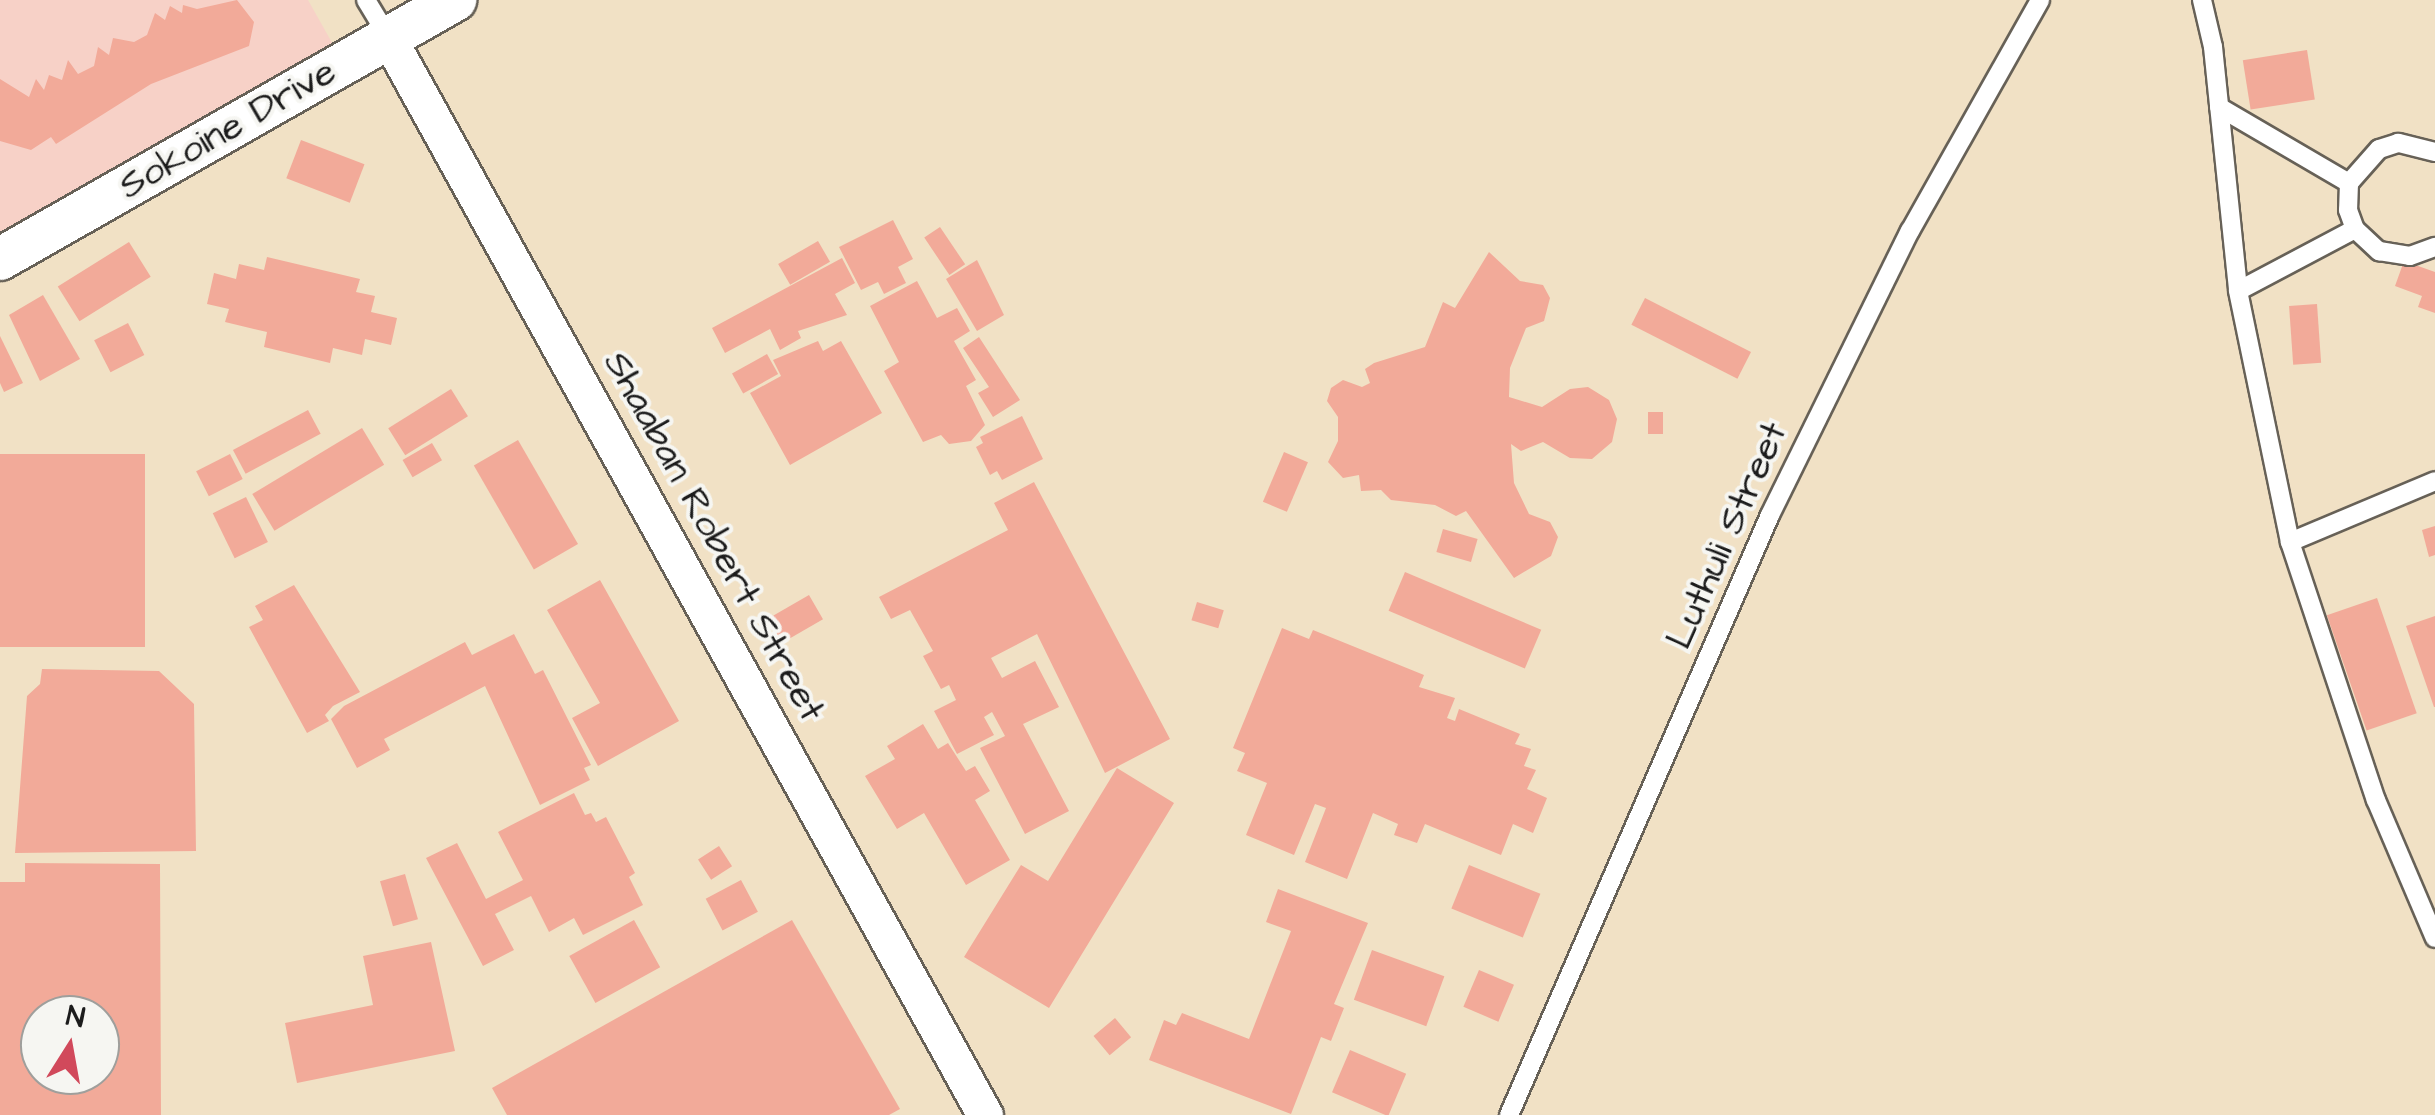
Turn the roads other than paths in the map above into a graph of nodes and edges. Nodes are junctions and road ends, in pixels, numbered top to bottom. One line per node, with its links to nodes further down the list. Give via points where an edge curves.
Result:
1 (366, 0): 5 (lane, Shaaban Robert Street)
2 (455, 0): 5 (street, Sokoine Drive)
3 (2040, 0): 17 (lane, Luthuli Street, via 1910,231 1770,516)
4 (2202, 0): 6 (lane)
5 (389, 39): 11 (street, Sokoine Drive); 16 (street, Shaaban Robert Street)
6 (2219, 107): 8 (lane); 12 (lane)
7 (2435, 152): 8 (lane, via 2398,143 2379,149)
8 (2349, 183): 9 (lane)
9 (2355, 228): 10 (lane, via 2379,251 2398,256); 12 (lane)
10 (2435, 247)
11 (0, 259)
12 (2238, 291): 14 (lane)
13 (2435, 481): 14 (lane)
14 (2290, 542): 15 (lane, via 2376,800)
15 (2435, 938)
16 (985, 1115)
17 (1509, 1115)

